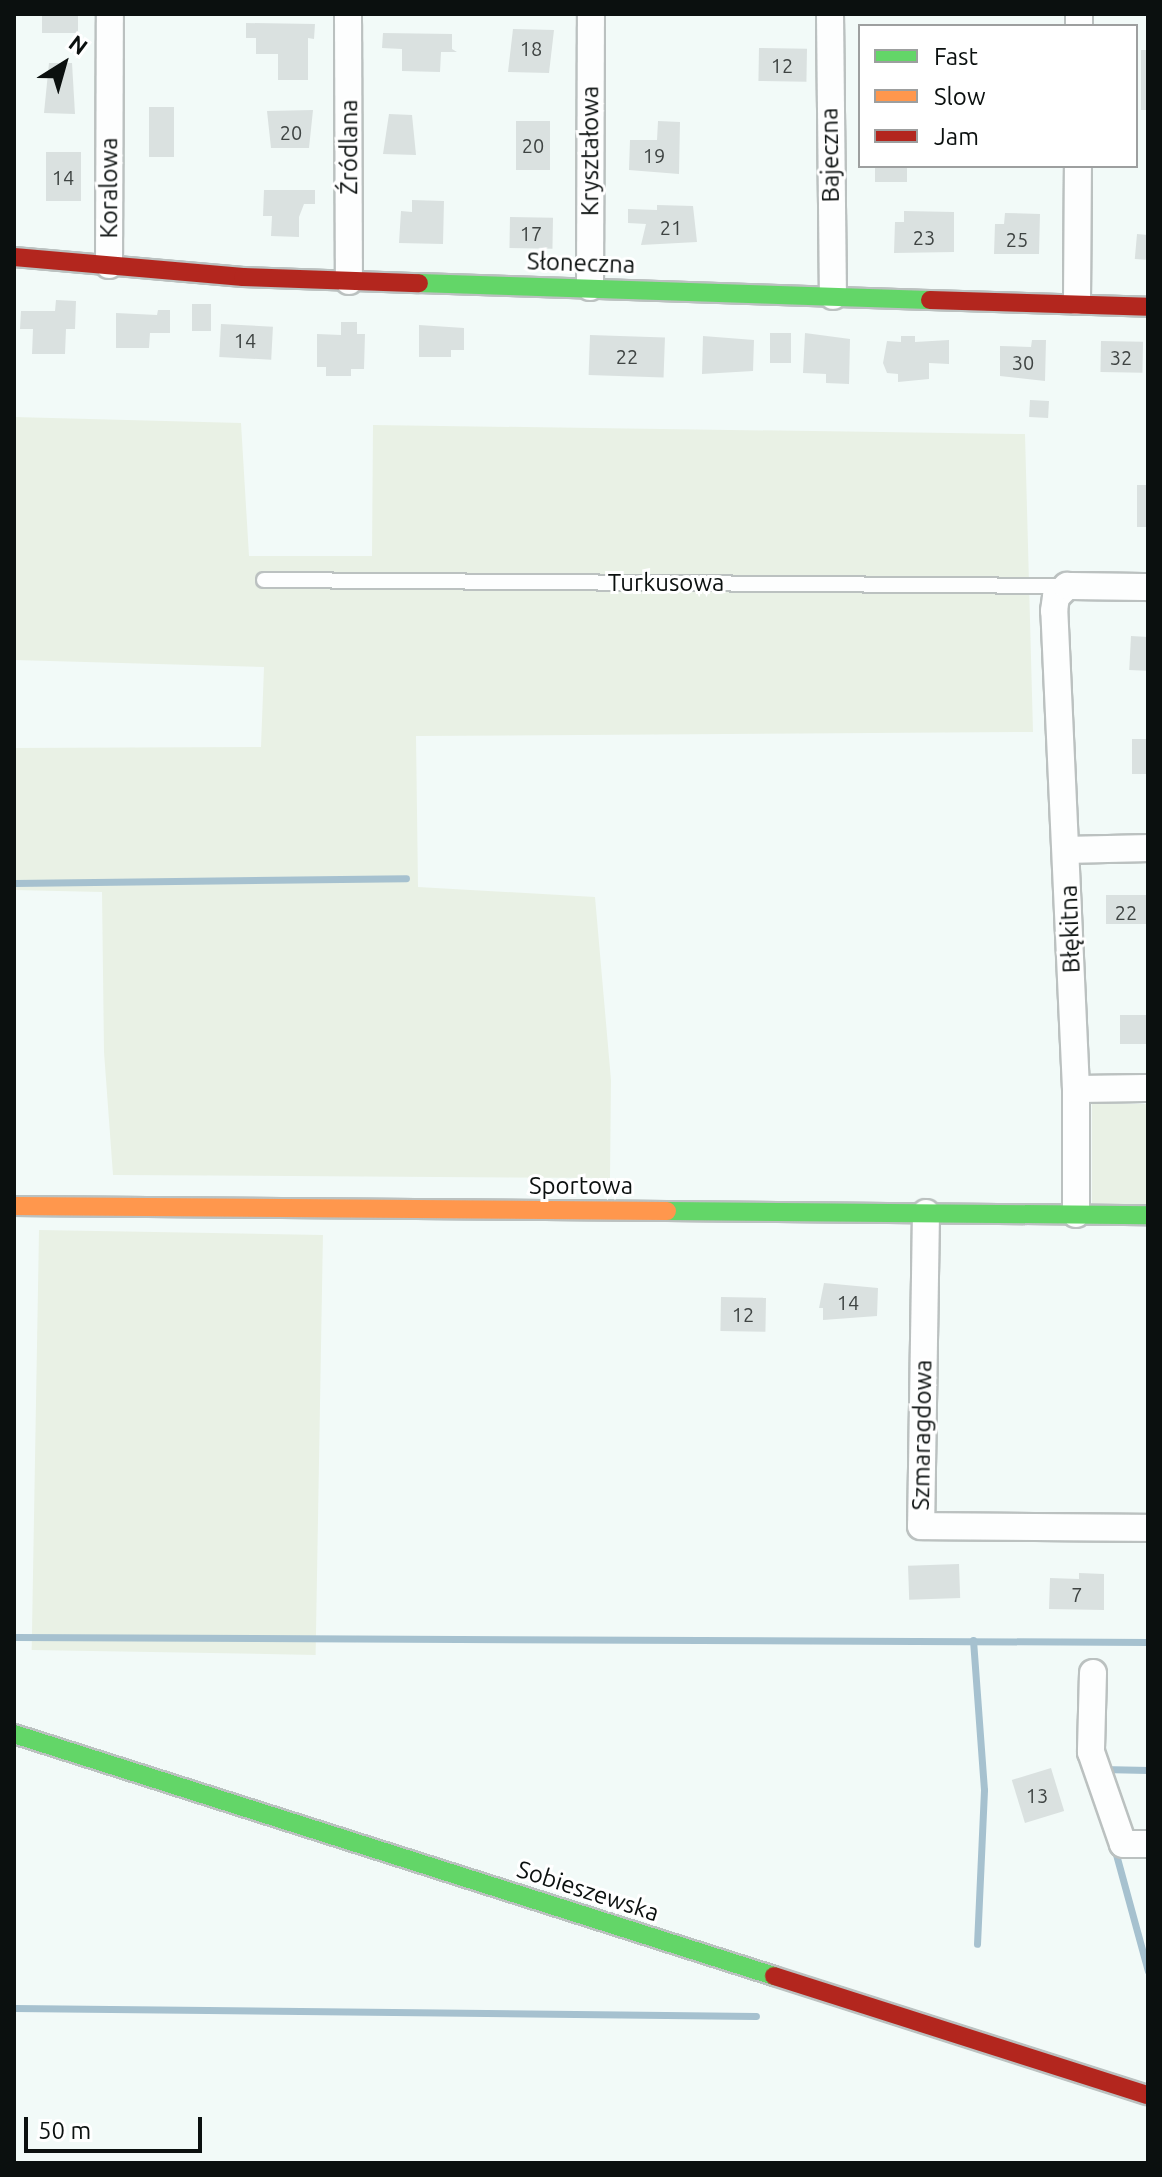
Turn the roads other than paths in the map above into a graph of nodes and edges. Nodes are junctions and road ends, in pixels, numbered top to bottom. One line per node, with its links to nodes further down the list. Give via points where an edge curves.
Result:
1 (110, 14): 7 (street, Koralowa)
2 (348, 14): 8 (street, Źródlana)
3 (591, 14): 9 (street, Kryształowa)
4 (830, 14): 10 (street, Bajeczna)
5 (1078, 168): 11 (street)
6 (14, 257): 7 (street, Słoneczna)
7 (109, 265): 8 (street, Słoneczna)
8 (349, 281): 9 (street, Słoneczna)
9 (590, 287): 10 (street, Słoneczna)
10 (833, 296): 11 (street, Słoneczna)
11 (1077, 301): 12 (street, Słoneczna)
12 (1148, 307)
13 (264, 580): 14 (lane, Turkusowa)
14 (1067, 586): 15 (street, Turkusowa); 17 (street, via 1056,597 1054,633)
15 (1148, 587)
16 (1148, 848): 17 (street, Błękitna)
17 (1067, 850): 19 (street, Błękitna)
18 (1148, 1088): 19 (street)
19 (1076, 1089): 22 (street, Błękitna)
20 (14, 1206): 21 (street, Sportowa)
21 (926, 1213): 22 (street, Sportowa); 24 (street, Szmaragdowa, via 921,1526)
22 (1076, 1214): 23 (street, Sportowa)
23 (1148, 1215)
24 (1148, 1528)
25 (1093, 1673): 27 (street, via 1091,1752 1123,1844)
26 (14, 1734): 28 (street, Sobieszewska)
27 (1148, 1844)
28 (1148, 2095)

